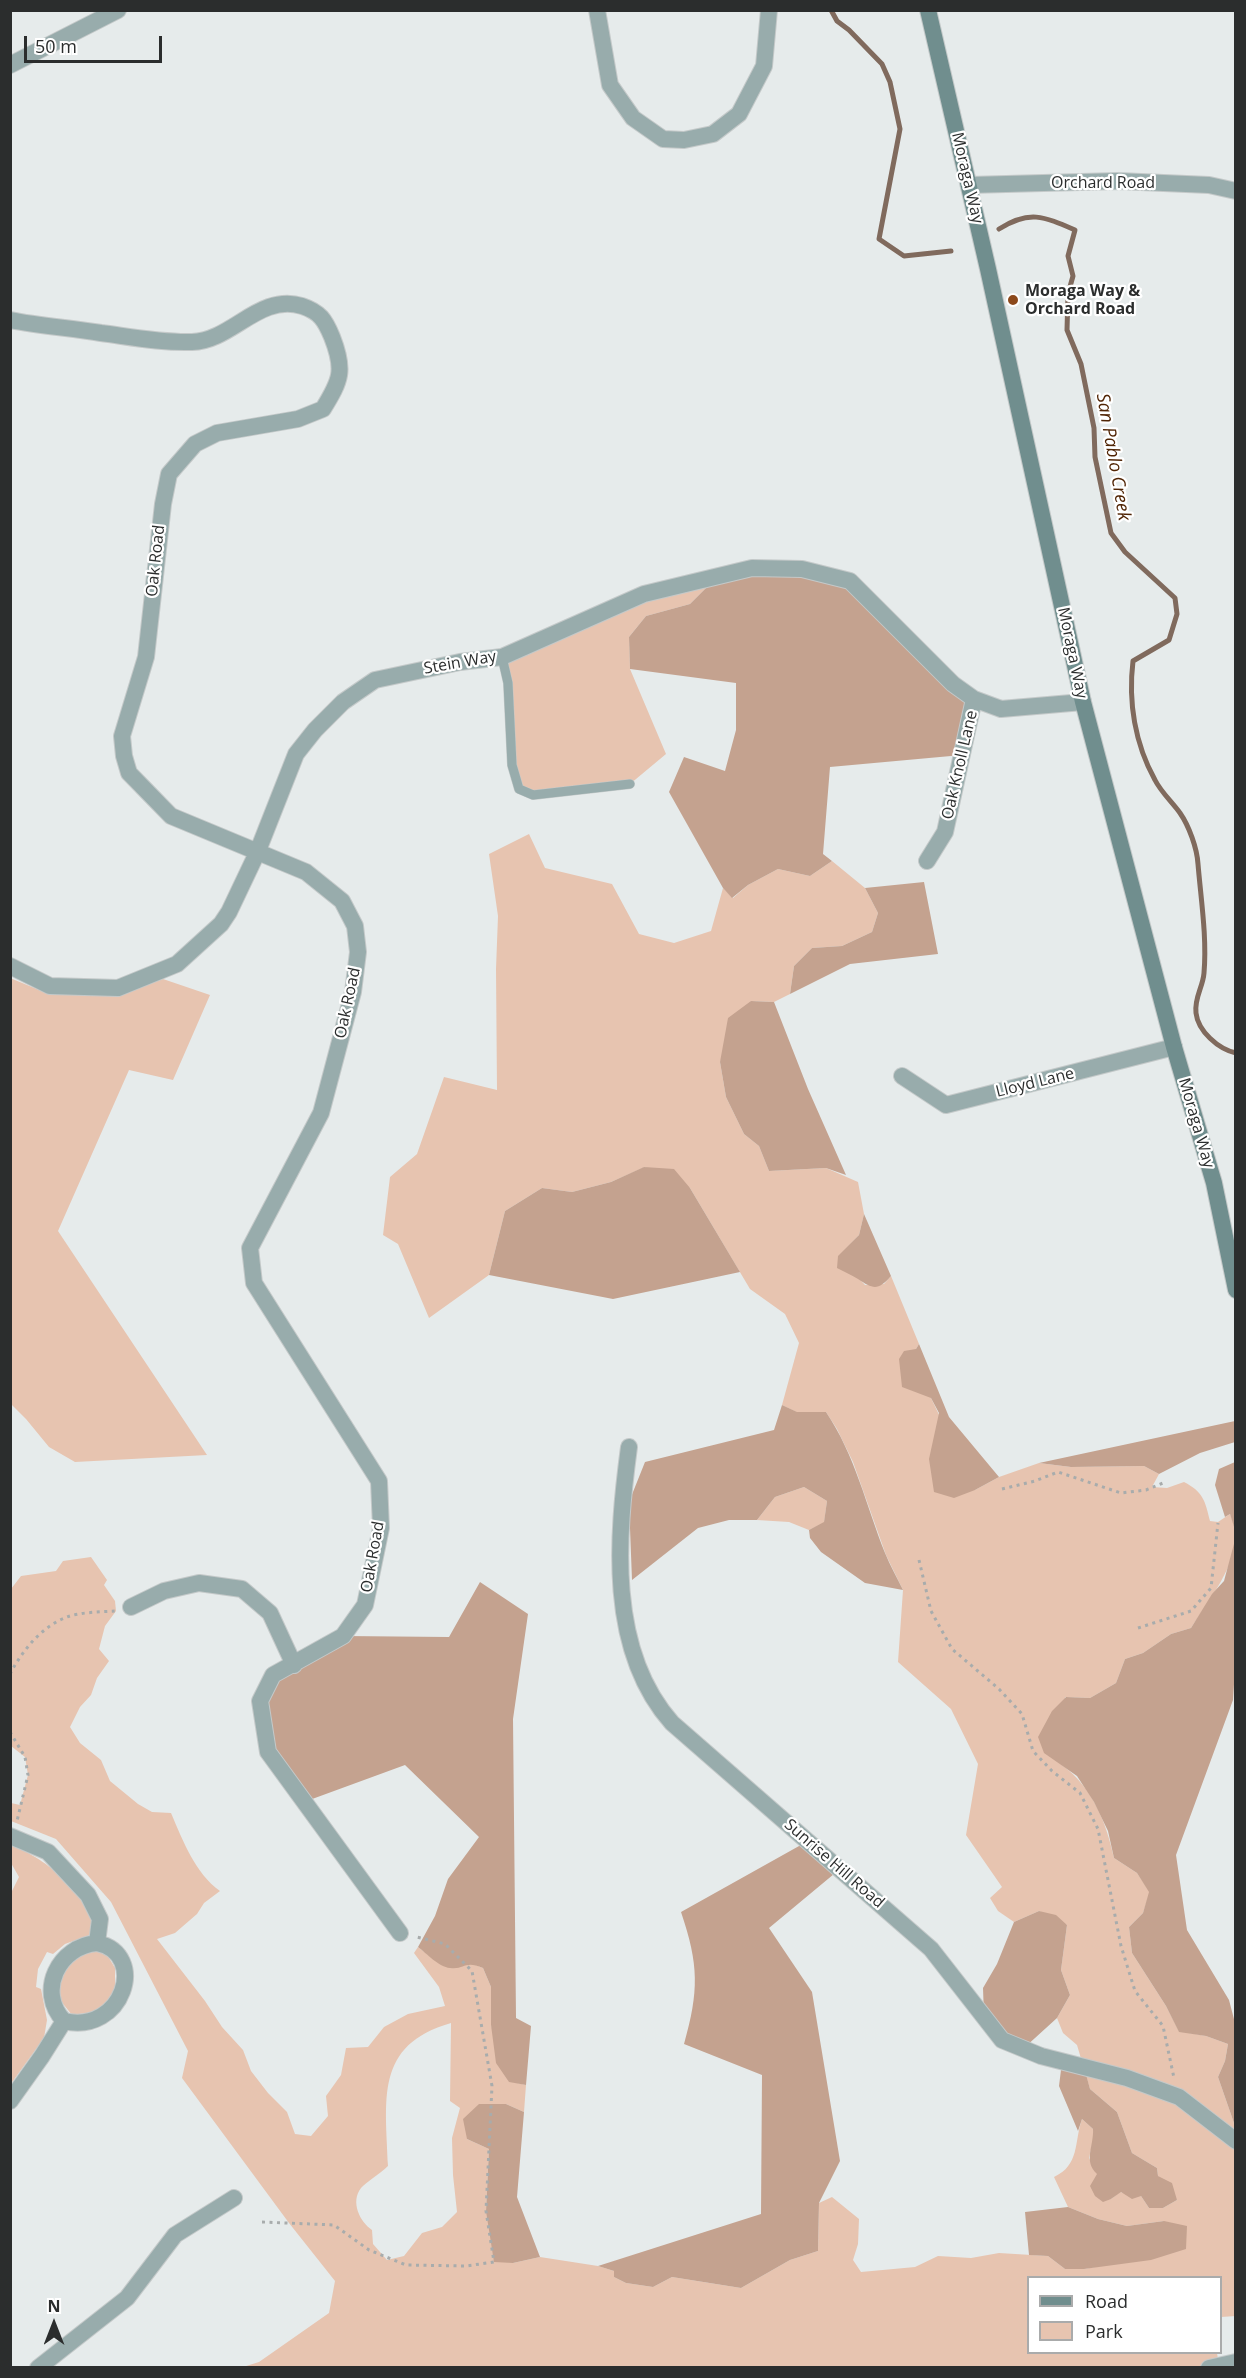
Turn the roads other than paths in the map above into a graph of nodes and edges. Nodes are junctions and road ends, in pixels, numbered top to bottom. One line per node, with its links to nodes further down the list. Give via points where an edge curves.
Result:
1 (118, 10): 5 (street)
2 (597, 10): 3 (street, via 610,85 633,118 663,139 684,140 713,134 739,114 764,66)
3 (769, 10)
4 (928, 10): 6 (main road, Moraga Way)
5 (10, 65)
6 (969, 185): 7 (street, Orchard Road, via 1118,181 1209,184); 11 (main road, Moraga Way)
7 (1236, 191)
8 (10, 320): 13 (street, Oak Road, via 195,342 266,307 291,303 315,310 328,326 339,356 340,378 323,409 298,419 217,433 195,444 169,474 146,657 122,736 129,773 171,816)
9 (502, 657): 10 (street, Stein Way, via 644,594 752,568 802,569 850,581 953,684); 12 (lane, via 508,683 512,765 519,789 533,795); 13 (street, Stein Way, via 375,680 343,702 297,754)
10 (974, 699): 11 (street, Stein Way, via 1001,709); 14 (street, Oak Knoll Lane, via 945,832)
11 (1083, 702): 16 (main road, Moraga Way)
12 (630, 784)
13 (257, 853): 15 (street, Stein Way, via 221,924 177,964 117,988 50,986); 21 (street, Oak Road, via 306,872 342,901 354,926 358,952 353,992 321,1113 250,1248 254,1283 379,1481 381,1528 365,1605 343,1636)
14 (927, 861)
15 (10, 966)
16 (1174, 1047): 17 (street, Lloyd Lane, via 946,1105); 18 (main road, Moraga Way, via 1214,1183)
17 (902, 1076)
18 (1236, 1290)
19 (629, 1447): 27 (street, Sunrise Hill Road, via 620,1523 620,1579 627,1629 657,1706 932,1949 1002,2040 1041,2056 1127,2078 1179,2097)
20 (131, 1607): 21 (street, via 164,1591 199,1583 242,1589 270,1614)
21 (294, 1665): 23 (street, Oak Road, via 273,1675 260,1701 268,1752)
22 (12, 1836): 24 (street, via 48,1852 88,1895 100,1919)
23 (400, 1933)
24 (97, 1943): 25 (street, via 70,1952 53,1976 53,2004); 25 (street, via 121,1960 122,1991 114,2006 100,2018 77,2024)
25 (64, 2021): 26 (street)
26 (10, 2101)
27 (1236, 2140)
28 (234, 2198): 29 (street, via 175,2235 126,2298)
29 (38, 2367)

